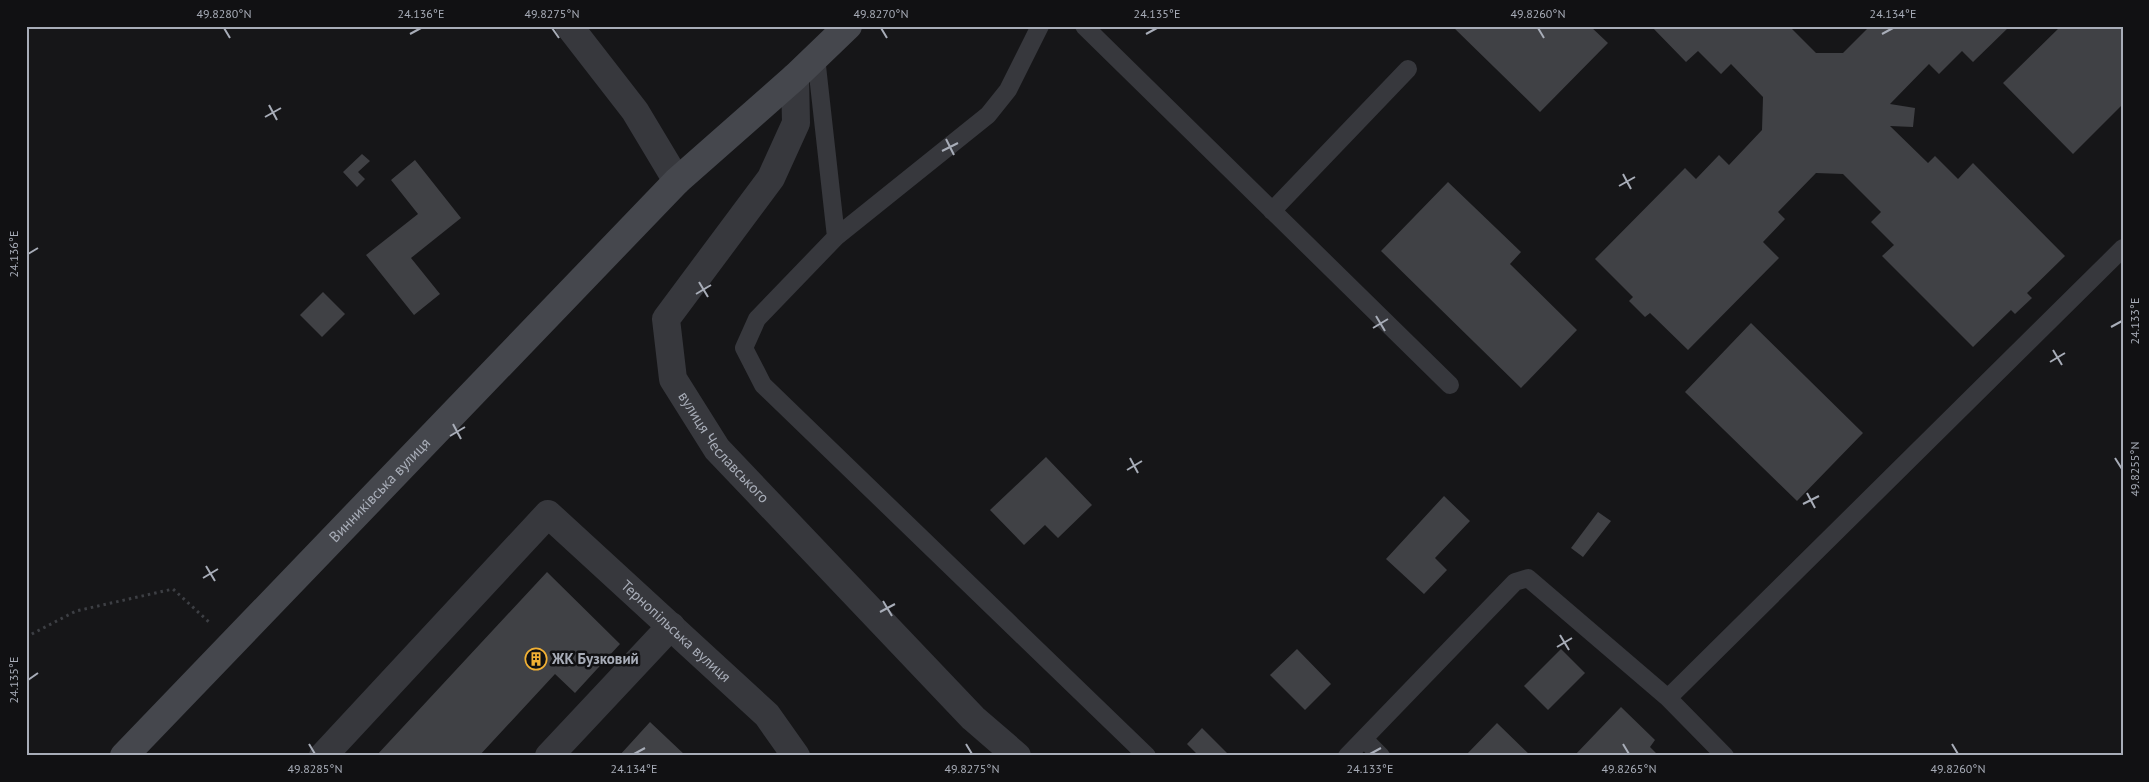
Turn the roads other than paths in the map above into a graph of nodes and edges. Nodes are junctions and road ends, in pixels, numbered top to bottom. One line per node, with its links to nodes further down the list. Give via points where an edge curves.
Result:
1 (569, 26): 8 (street, via 634,111)
2 (848, 26): 5 (main road, Винниківська вулиця)
3 (1040, 26): 10 (lane, via 1008,90 988,114)
4 (1084, 26): 9 (lane)
5 (816, 57): 7 (main road, Винниківська вулиця); 10 (lane)
6 (1408, 69): 9 (lane)
7 (795, 77): 8 (main road, Винниківська вулиця); 20 (street, вулиця Чеславського, via 796,123 771,178 666,319 673,379 717,449 973,718)
8 (677, 181): 16 (main road, Винниківська вулиця)
9 (1272, 211): 12 (lane)
10 (836, 238): 21 (lane, via 757,319 744,348 763,386)
11 (2123, 248): 14 (lane)
12 (1450, 385)
13 (671, 626): 17 (street, Тернопільська вулиця, via 548,514); 18 (street); 19 (street, Тернопільська вулиця, via 768,715)
14 (1668, 698): 15 (lane, via 1528,578 1515,582); 24 (lane)
15 (1364, 739): 22 (lane); 23 (lane)
16 (124, 756)
17 (323, 756)
18 (549, 756)
19 (796, 756)
20 (1017, 756)
21 (1147, 756)
22 (1347, 756)
23 (1381, 756)
24 (1725, 756)

